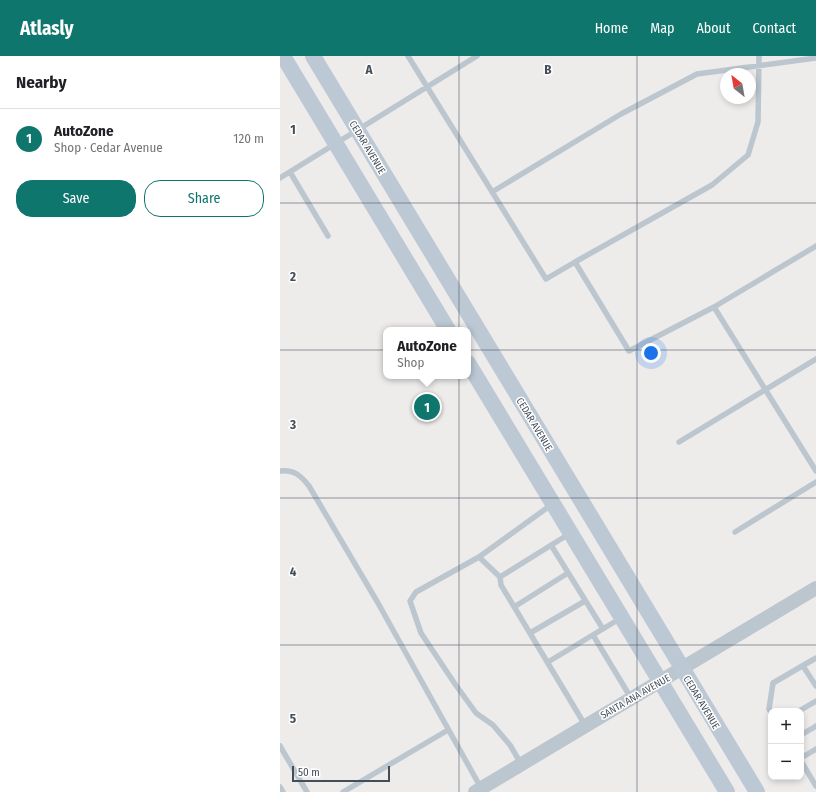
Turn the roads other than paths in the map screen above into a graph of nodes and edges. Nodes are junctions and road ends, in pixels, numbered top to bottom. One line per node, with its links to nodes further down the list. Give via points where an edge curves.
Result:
1 (283, 56): 10 (main road)
2 (313, 56): 9 (main road, CEDAR AVENUE)
3 (408, 56): 8 (lane)
4 (476, 56): 8 (lane)
5 (759, 56): 7 (lane)
6 (816, 58): 7 (lane)
7 (760, 64): 13 (lane, via 697,74 621,114); 16 (lane, via 758,122 748,156 712,185)
8 (427, 86): 9 (lane); 13 (lane)
9 (358, 130): 10 (lane); 43 (main road, CEDAR AVENUE)
10 (336, 144): 11 (lane); 18 (main road)
11 (290, 172): 12 (lane); 14 (lane)
12 (280, 178)
13 (492, 192): 16 (lane, via 546,279)
14 (328, 236)
15 (816, 246): 17 (lane)
16 (575, 262): 17 (lane, via 629,351)
17 (714, 307): 21 (lane)
18 (446, 327)
19 (816, 359): 21 (lane)
20 (471, 368): 26 (main road)
21 (765, 389): 22 (lane); 24 (lane)
22 (679, 442)
23 (280, 470): 52 (lane, via 300,475 309,486 378,602)
24 (816, 471)
25 (816, 482): 27 (lane)
26 (553, 504): 28 (main road); 30 (lane)
27 (735, 532)
28 (571, 533): 29 (lane); 36 (main road)
29 (551, 545): 31 (lane); 32 (lane)
30 (479, 557): 32 (lane); 57 (lane, via 416,592 410,601 421,633 455,684 476,712 510,745)
31 (568, 574): 34 (lane); 35 (lane)
32 (500, 577): 35 (lane, via 501,585)
33 (816, 588): 43 (street, SANTA ANA AVENUE)
34 (585, 601): 37 (lane); 38 (lane)
35 (514, 607): 38 (lane)
36 (622, 618): 37 (lane); 44 (main road)
37 (603, 629): 39 (lane)
38 (530, 633): 41 (lane)
39 (593, 635): 41 (lane); 46 (lane)
40 (816, 658): 42 (lane)
41 (548, 662): 50 (lane)
42 (803, 666): 45 (lane); 48 (lane, via 773,683)
43 (682, 669): 44 (street, SANTA ANA AVENUE); 67 (main road, CEDAR AVENUE)
44 (660, 682): 46 (street, SANTA ANA AVENUE); 66 (main road)
45 (816, 686)
46 (631, 699): 50 (street, SANTA ANA AVENUE)
47 (816, 701): 49 (lane)
48 (769, 708)
49 (804, 708)
50 (585, 726): 57 (street, SANTA ANA AVENUE)
51 (816, 726): 53 (lane)
52 (448, 730): 62 (lane); 65 (lane)
53 (804, 733)
54 (280, 746): 64 (lane)
55 (816, 749): 56 (lane)
56 (804, 758)
57 (521, 764): 62 (street, SANTA ANA AVENUE)
58 (804, 764): 59 (lane)
59 (814, 776): 60 (lane)
60 (816, 786)
61 (280, 787): 63 (lane)
62 (478, 790)
63 (283, 792)
64 (307, 792)
65 (344, 792)
66 (727, 792)
67 (757, 792)

